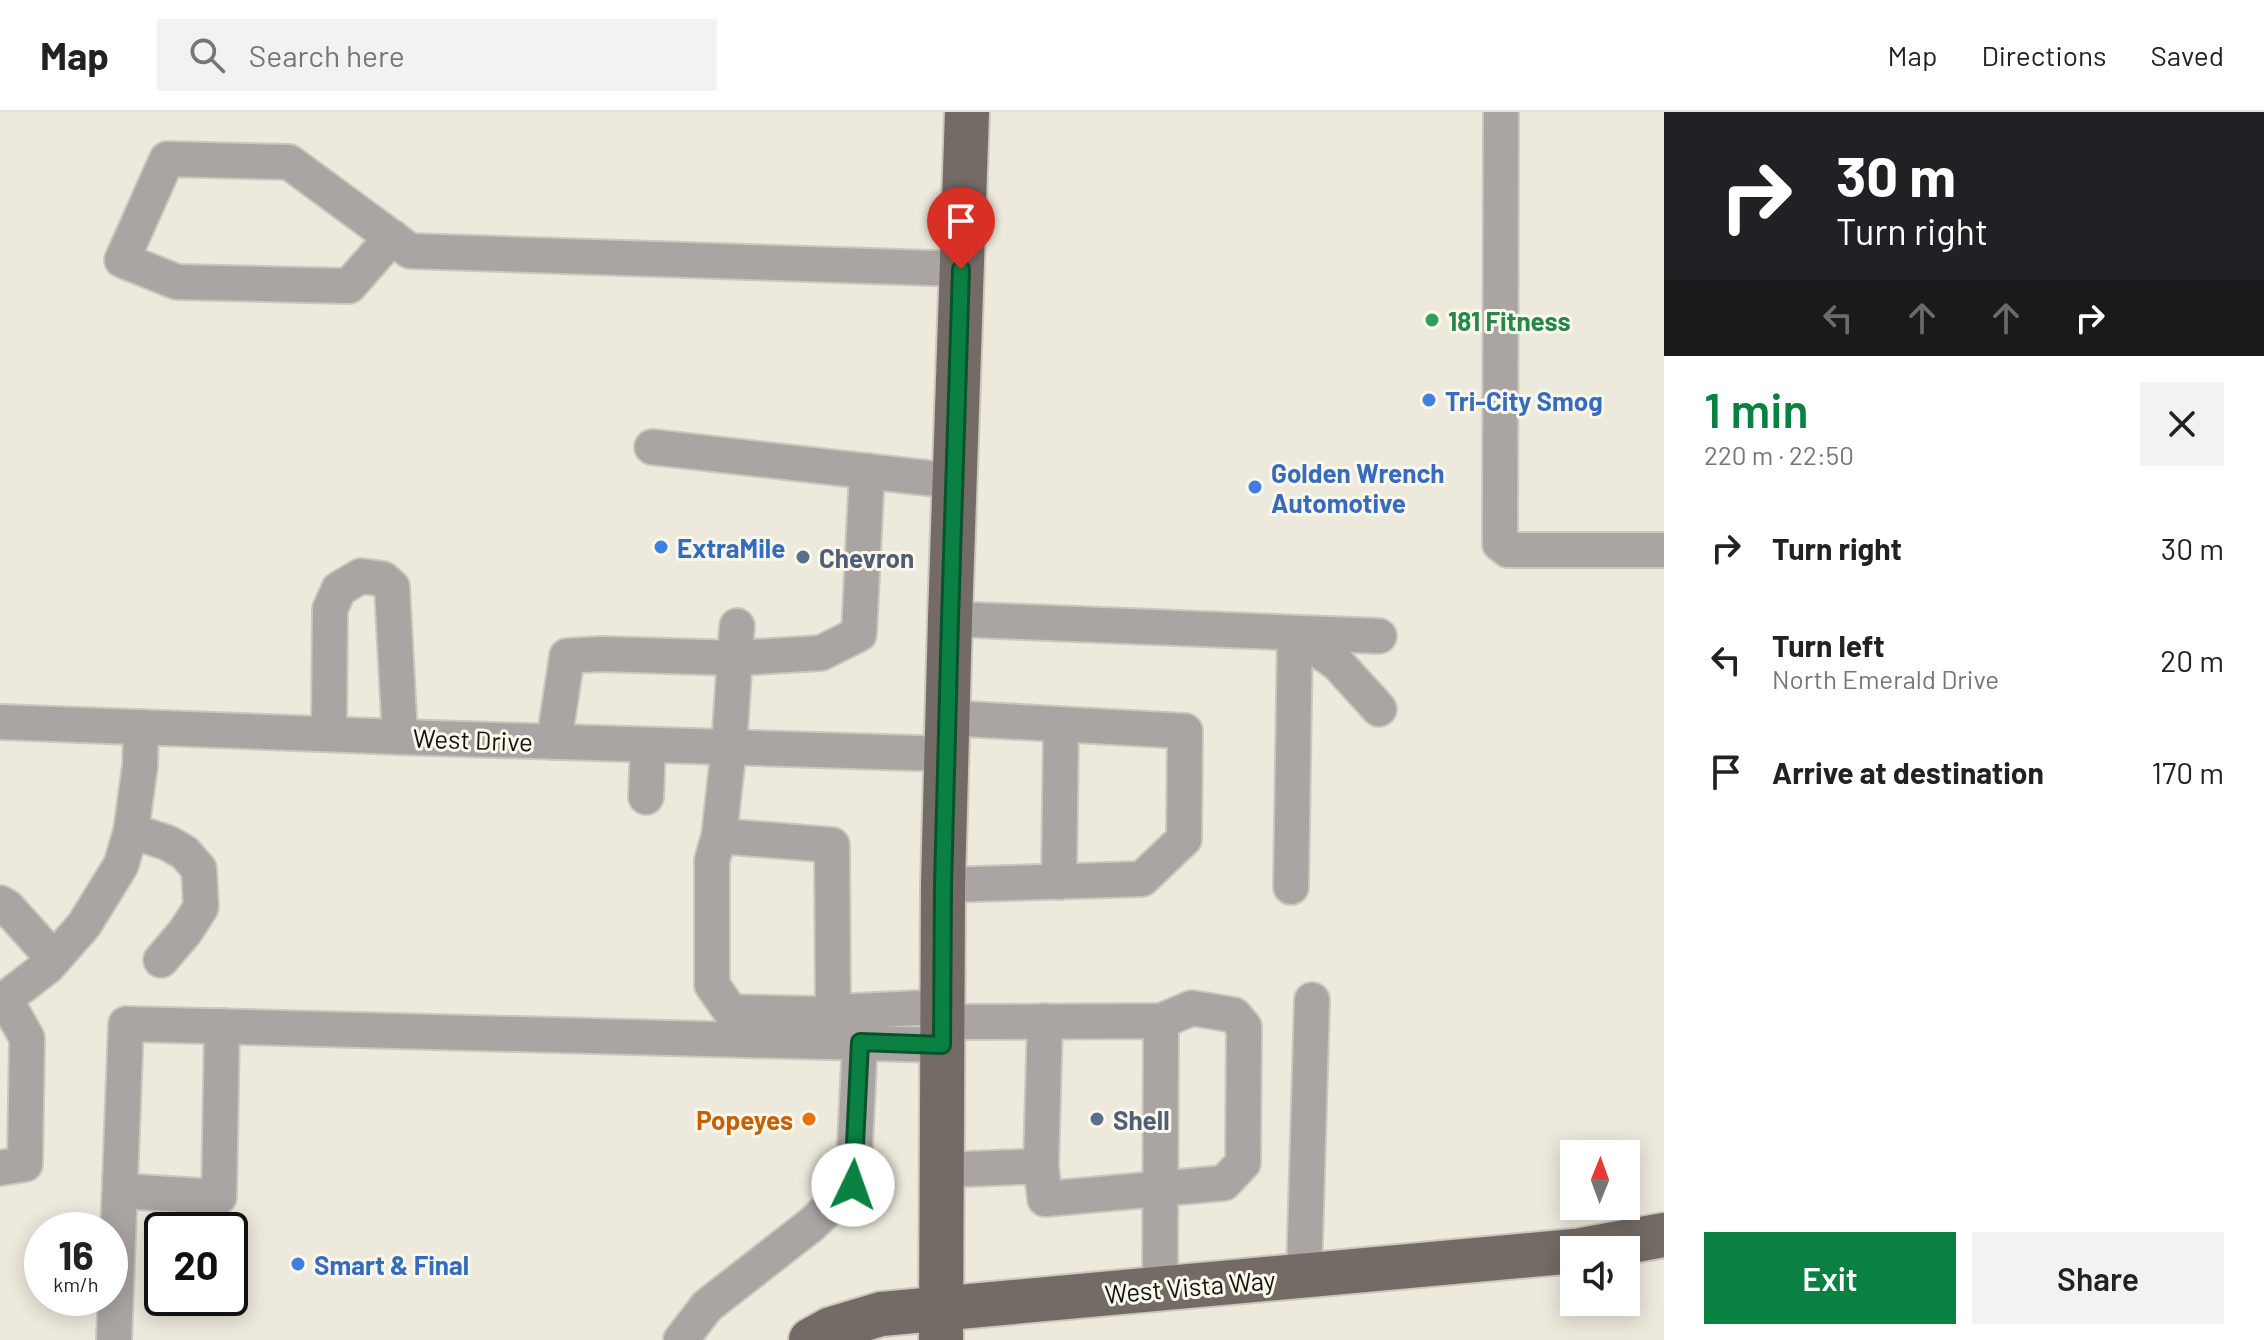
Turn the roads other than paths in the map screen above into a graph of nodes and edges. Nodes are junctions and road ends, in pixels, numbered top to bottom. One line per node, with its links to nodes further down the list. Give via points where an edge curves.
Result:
1 (967, 112): 4 (main road)
2 (1501, 112): 8 (street, via 1500,544 1508,550)
3 (392, 237): 3 (street, via 289,162 167,159 122,260 177,282 349,286); 4 (street, via 410,251)
4 (961, 269): 7 (main road)
5 (652, 447): 6 (street)
6 (867, 471): 7 (street); 12 (street, via 859,634 821,653)
7 (954, 481): 9 (main road)
8 (1664, 550)
9 (950, 619): 10 (street); 18 (main road)
10 (1295, 633): 11 (street); 13 (street, via 1338,664); 28 (street)
11 (1379, 636)
12 (737, 642): 20 (street, via 567,656); 22 (street)
13 (1379, 709)
14 (0, 722): 16 (street, West Drive)
15 (1061, 725): 18 (street, West Drive); 26 (street); 26 (street, West Drive, via 1185,731 1184,839 1142,879)
16 (141, 727): 17 (street, West Drive); 24 (street)
17 (329, 734): 19 (street, West Drive); 19 (street, via 330,609 339,589 361,576 383,579 392,587)
18 (947, 736): 22 (street, West Drive); 27 (main road)
19 (400, 737): 20 (street, West Drive)
20 (554, 742): 21 (street, West Drive)
21 (648, 745): 22 (street, West Drive); 23 (street)
22 (729, 747): 25 (street)
23 (646, 797)
24 (131, 831): 30 (street, via 121,865 84,925); 31 (street, via 168,843 199,869 201,907)
25 (719, 836): 34 (street, via 832,845); 34 (street, via 712,860 712,985 731,1012)
26 (1059, 882): 27 (street)
27 (943, 885): 37 (main road)
28 (1291, 887)
29 (0, 903): 30 (street)
30 (54, 959): 33 (street)
31 (161, 960)
32 (1312, 1000): 48 (street)
33 (2, 1001): 41 (street, via 27,1038 25,1164)
34 (833, 1012): 37 (street)
35 (1045, 1021): 36 (street); 37 (street); 40 (street)
36 (1161, 1021): 43 (street); 43 (street, via 1192,1008 1234,1015 1244,1027 1243,1163 1224,1183)
37 (942, 1024): 39 (street); 42 (main road)
38 (222, 1026): 39 (street); 44 (street, via 126,1024); 44 (street, via 219,1197)
39 (860, 1042): 52 (street, via 853,1185 707,1306)
40 (1041, 1166): 42 (street); 43 (street, via 1045,1199)
41 (0, 1168)
42 (942, 1170): 50 (main road)
43 (1160, 1190): 49 (street)
44 (120, 1191): 51 (street)
45 (1664, 1235): 46 (main road)
46 (1640, 1239)
47 (1560, 1252): 48 (main road, West Vista Way)
48 (1304, 1276): 49 (main road, West Vista Way)
49 (1160, 1289): 50 (main road, West Vista Way)
50 (941, 1325): 53 (main road, West Vista Way, via 881,1314)
51 (114, 1340)
52 (681, 1340)
53 (811, 1340)

